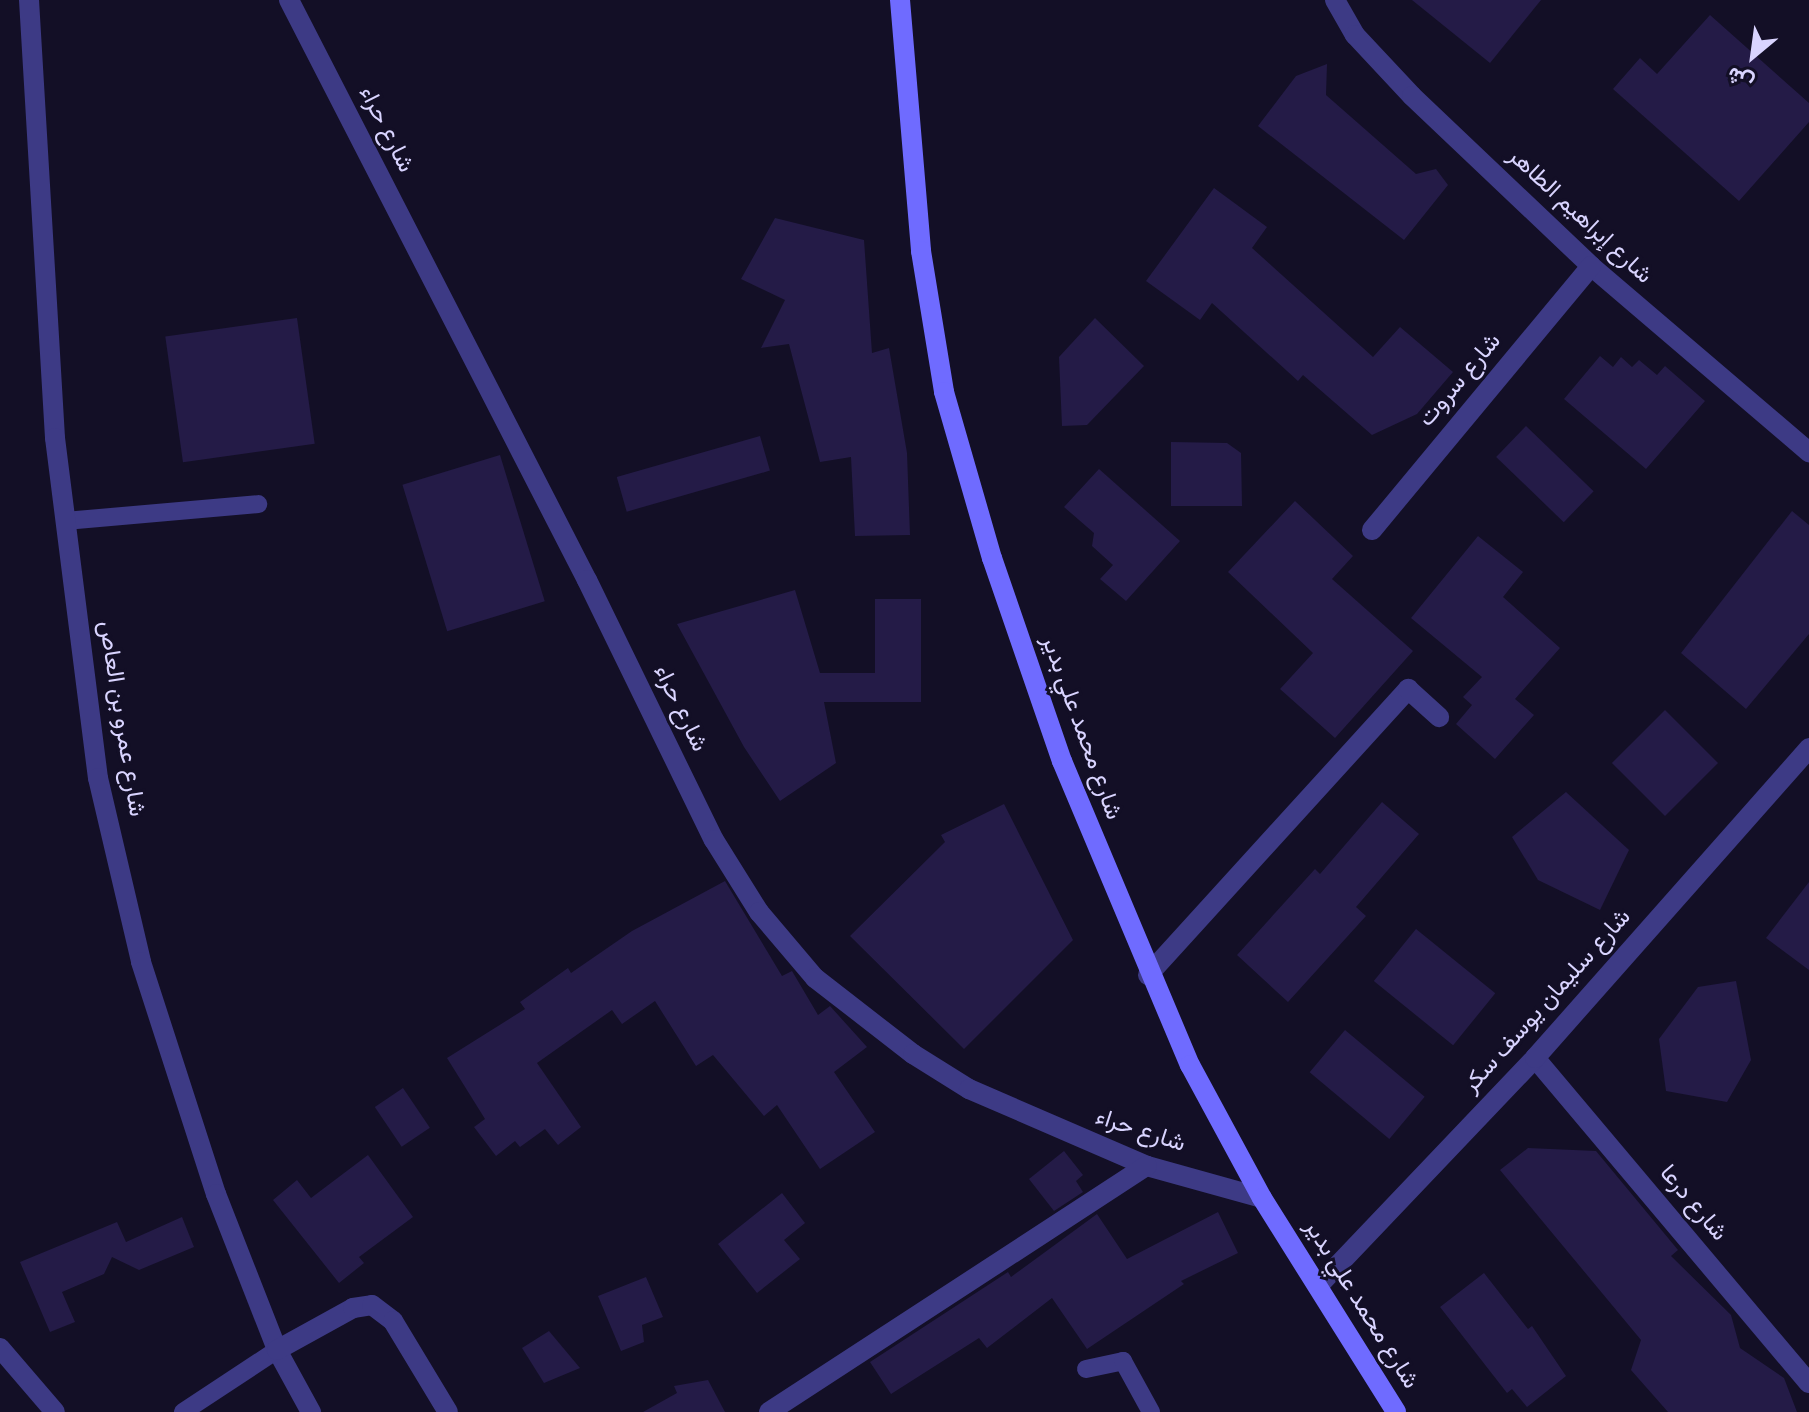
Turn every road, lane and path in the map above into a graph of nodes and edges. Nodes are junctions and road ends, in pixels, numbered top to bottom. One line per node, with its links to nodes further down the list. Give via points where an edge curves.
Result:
1 (29, 0): 8 (street, شارع عمرو بن العاص, via 47,332)
2 (289, 0): 14 (street, شارع حراء, via 587,580 714,840 759,912 815,978 913,1054 1026,1117)
3 (900, 0): 12 (street, شارع محمد علي بدير, via 919,236 944,392 992,558 1062,761)
4 (1335, 0): 5 (street, شارع إبراهيم الطاهر, via 1355,35 1412,96)
5 (1591, 266): 6 (street, شارع إبراهيم الطاهر); 9 (street, شارع سروت)
6 (1809, 452)
7 (258, 504): 8 (lane)
8 (65, 521): 18 (street, شارع عمرو بن العاص, via 98,778 141,962 216,1194)
9 (1372, 530)
10 (1439, 717): 12 (street, via 1408,689)
11 (1809, 748): 13 (street, شارع سليمان يوسف سكر)
12 (1148, 975): 15 (street, شارع محمد علي بدير)
13 (1535, 1058): 16 (street, شارع سليمان يوسف سكر); 20 (street, شارع درعا)
14 (1147, 1166): 15 (street, شارع حراء); 25 (street)
15 (1262, 1198): 16 (street, شارع محمد علي بدير)
16 (1318, 1286): 27 (street, شارع محمد علي بدير)
17 (0, 1348): 21 (street)
18 (277, 1350): 22 (lane); 23 (street, شارع عمرو بن العاص); 24 (street, via 353,1308 372,1305 393,1321)
19 (1086, 1369): 26 (lane, via 1123,1361)
20 (1809, 1383)
21 (55, 1412)
22 (183, 1412)
23 (311, 1412)
24 (448, 1412)
25 (769, 1412)
26 (1151, 1412)
27 (1396, 1412)

